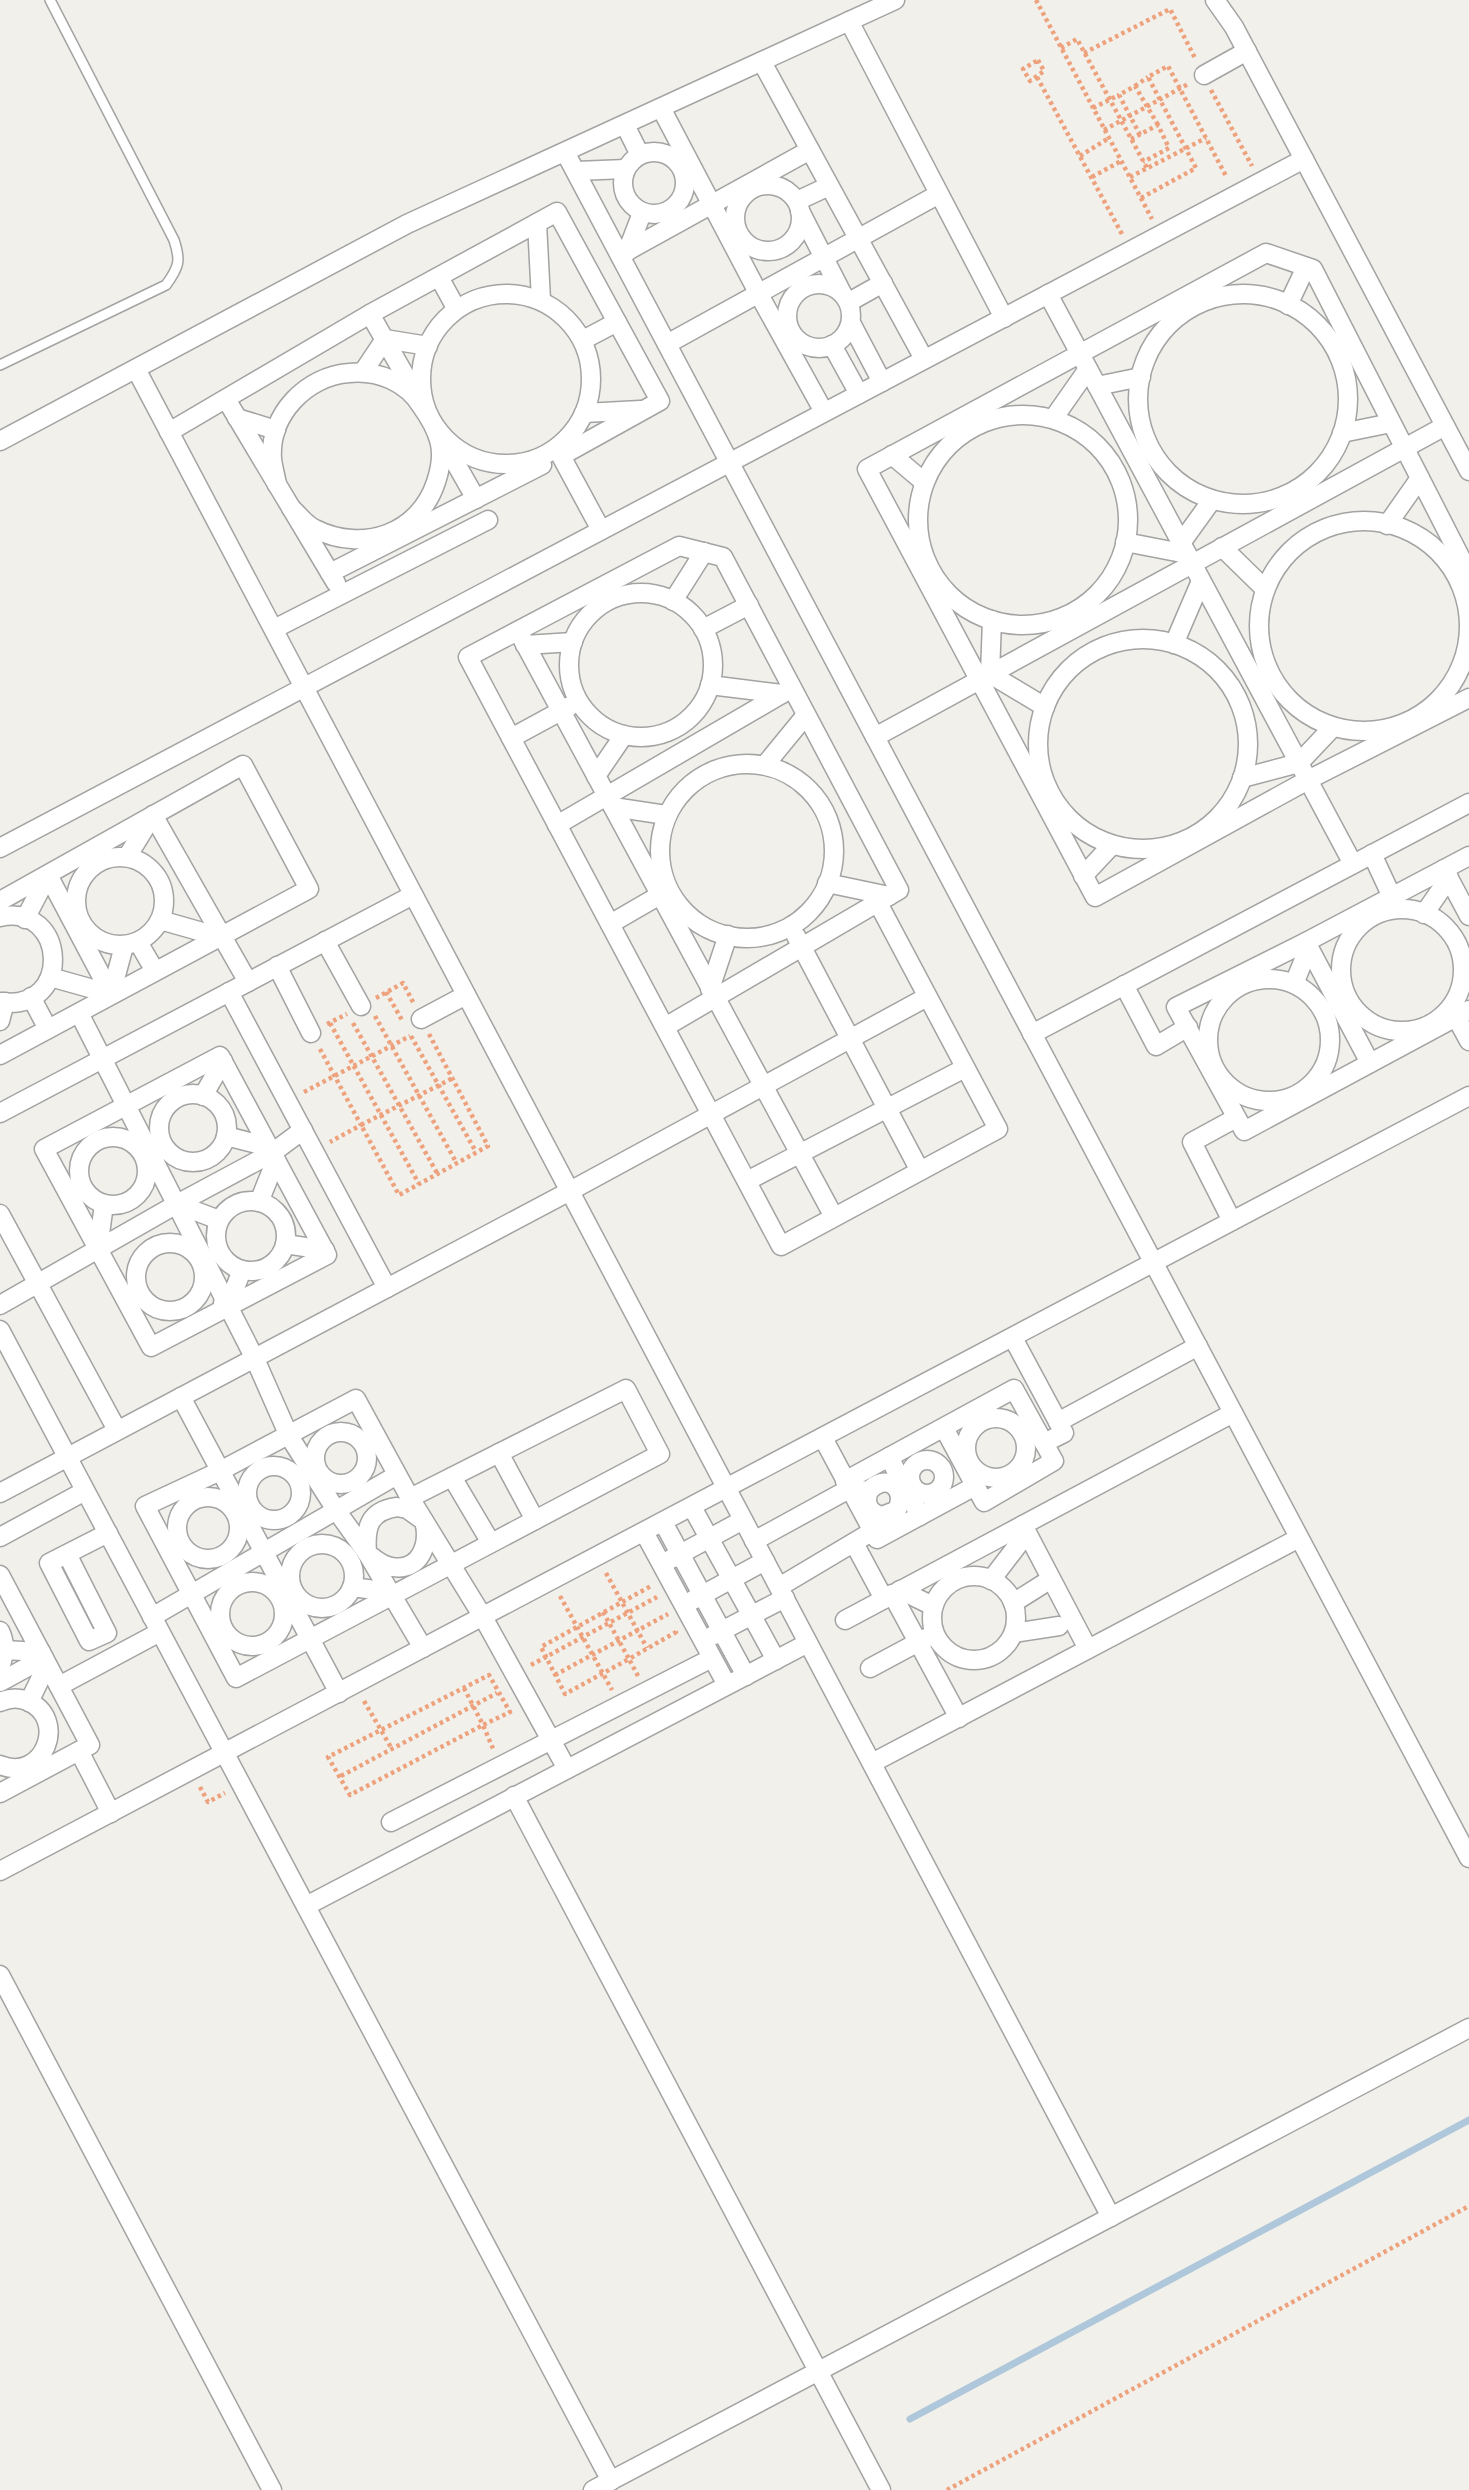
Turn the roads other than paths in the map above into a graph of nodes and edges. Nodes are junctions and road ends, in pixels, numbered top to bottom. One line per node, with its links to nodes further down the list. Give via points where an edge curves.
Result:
1 (50, 0): 63 (lane, via 179,257 176,272 166,285)
2 (895, 0): 4 (street)
3 (1215, 0): 5 (street)
4 (849, 21): 6 (street); 22 (street)
5 (1247, 51): 7 (street); 14 (street)
6 (762, 62): 8 (street); 10 (street)
7 (1203, 75)
8 (664, 115): 9 (street); 12 (street); 15 (street)
9 (625, 125): 11 (street); 13 (street)
10 (810, 150): 17 (street); 19 (street)
11 (565, 152): 18 (street); 64 (street, via 407,224)
12 (659, 152): 13 (street); 15 (street)
13 (640, 155): 16 (street)
14 (1304, 159): 42 (street); 80 (street)
15 (687, 168): 21 (street); 25 (street)
16 (626, 169): 18 (street); 23 (street)
17 (776, 169): 20 (street); 24 (street)
18 (576, 171): 27 (street)
19 (829, 186): 24 (street); 32 (street)
20 (749, 188): 24 (street, via 771,185); 25 (street); 26 (street)
21 (684, 193): 25 (street); 29 (street)
22 (939, 194): 32 (street); 50 (street)
23 (626, 196): 27 (street); 28 (street)
24 (796, 202): 33 (street, via 798,232); 36 (street)
25 (713, 205): 26 (street); 29 (street); 31 (street)
26 (738, 208): 31 (street)
27 (596, 211): 35 (street)
28 (642, 213): 29 (street); 35 (street)
29 (671, 218): 35 (street)
30 (537, 223): 38 (street); 44 (street); 51 (street, via 557,212)
31 (734, 234): 34 (street); 41 (street)
32 (858, 238): 36 (street); 40 (street)
33 (781, 248): 34 (street); 39 (street)
34 (762, 250): 41 (street)
35 (623, 253): 56 (street)
36 (825, 257): 39 (street); 43 (street)
37 (1306, 267): 46 (street); 47 (street, via 1266,253); 59 (street, via 1313,269)
38 (439, 277): 48 (street); 49 (street)
39 (799, 280): 41 (street); 43 (street, via 834,286); 45 (street)
40 (883, 283): 43 (street); 60 (street)
41 (757, 291): 45 (street); 53 (street); 56 (street)
42 (1048, 294): 50 (street); 62 (street)
43 (846, 298): 52 (street)
44 (541, 300): 48 (street, via 512,293 483,295); 55 (street, via 565,316)
45 (790, 302): 53 (street)
46 (1288, 305): 47 (street, via 1247,293); 59 (street)
47 (1181, 306): 62 (street); 66 (street, via 1144,361)
48 (456, 308): 58 (street, via 436,329)
49 (370, 314): 54 (street); 61 (street)
50 (1004, 318): 60 (street)
51 (617, 322): 55 (street); 72 (street, via 660,401)
52 (851, 323): 57 (street, via 847,334); 67 (street)
53 (787, 336): 57 (street, via 808,347); 73 (street)
54 (385, 339): 58 (street); 65 (street); 75 (street)
55 (583, 340): 74 (street, via 591,369)
56 (667, 344): 90 (street)
57 (832, 345): 70 (street)
58 (428, 346): 75 (street, via 420,385)
59 (1344, 348): 78 (street); 83 (street, via 1348,413)
60 (924, 359): 67 (street)
61 (293, 360): 68 (street); 71 (street)
62 (1084, 362): 69 (street); 77 (street); 79 (street)
63 (0, 365)
64 (136, 369): 82 (street); 84 (street)
65 (363, 372): 68 (street, via 335,374); 75 (street, via 390,378 414,394)
66 (1141, 377): 69 (street); 86 (street)
67 (882, 382): 70 (street)
68 (309, 386): 81 (street, via 289,405)
69 (1097, 386): 86 (street)
70 (859, 394): 73 (street)
71 (226, 399): 76 (street); 82 (street)
72 (645, 410): 74 (street); 88 (street)
73 (824, 412): 90 (street)
74 (584, 413): 89 (street, via 565,442 543,457 517,464)
75 (428, 416): 89 (street, via 444,438); 96 (street, via 440,442 440,470); 97 (street)
76 (237, 418): 81 (street); 95 (street)
77 (1053, 419): 79 (street, via 1026,414); 92 (street, via 1087,436)
78 (1391, 423): 83 (street); 85 (street)
79 (961, 426): 87 (street); 94 (street)
80 (1446, 426): 85 (street); 91 (street)
81 (276, 430): 95 (street, via 272,457)
82 (169, 432): 121 (street)
83 (1342, 433): 98 (street, via 1314,477 1284,497 1248,505)
84 (0, 441)
85 (1404, 448): 93 (street); 100 (street)
86 (1143, 452): 92 (street); 98 (street, via 1154,456 1179,483); 109 (street)
87 (892, 455): 94 (street); 111 (street, via 867,469)
88 (561, 456): 97 (street); 103 (street)
89 (486, 462): 97 (street)
90 (730, 462): 103 (street); 142 (street)
91 (1469, 471)
92 (1115, 472): 106 (street, via 1126,497)
93 (1420, 478): 102 (street); 112 (street)
94 (924, 482): 111 (street, via 917,514)
95 (278, 485): 99 (street)
96 (432, 496): 97 (street); 105 (street, via 415,518 392,534 365,541)
97 (472, 498): 110 (street)
98 (1212, 500): 109 (street)
99 (291, 508): 105 (street, via 312,528); 110 (street)
100 (1293, 509): 104 (street); 107 (street)
101 (488, 520): 115 (street)
102 (1387, 525): 104 (street, via 1368,521 1335,525); 112 (street, via 1429,543 1453,570)
103 (601, 530): 131 (street)
104 (1306, 538): 114 (street, via 1282,561)
105 (338, 539): 110 (street)
106 (1125, 542): 109 (street); 120 (street, via 1116,569)
107 (1222, 547): 109 (street); 114 (street)
108 (704, 552): 116 (street, via 679,546); 117 (street); 118 (street, via 723,557)
109 (1187, 553): 113 (street); 120 (street)
110 (333, 571): 115 (street)
111 (926, 571): 119 (street, via 959,604); 128 (street)
112 (1465, 576): 127 (street)
113 (1201, 581): 125 (street); 129 (street)
114 (1265, 589): 129 (street, via 1259,621)
115 (343, 595): 121 (street)
116 (600, 597): 117 (street, via 642,593); 123 (street); 124 (street)
117 (673, 601): 122 (street)
118 (749, 606): 122 (street); 132 (street)
119 (992, 620): 120 (street); 128 (street)
120 (1067, 624): 126 (street); 128 (street)
121 (274, 629): 131 (street)
122 (703, 629): 130 (street, via 711,648)
123 (521, 638): 124 (street); 137 (street); 143 (street, via 468,657)
124 (573, 642): 135 (street, via 569,665)
125 (1174, 644): 126 (street, via 1147,638 1114,642); 133 (street, via 1208,661)
126 (1085, 656): 136 (street, via 1061,678)
127 (1466, 660): 140 (street, via 1436,704 1405,724 1369,732)
128 (985, 677): 136 (street); 142 (street); 151 (street)
129 (1264, 680): 133 (street); 140 (street, via 1276,684 1300,710); 145 (street)
130 (710, 685): 132 (street); 139 (street, via 693,716)
131 (304, 687): 160 (street); 174 (street)
132 (787, 691): 138 (street); 144 (street)
133 (1236, 696): 149 (street, via 1246,722 1248,758)
134 (1469, 698): 150 (street)
135 (580, 701): 137 (street); 141 (street, via 601,725)
136 (1045, 706): 151 (street, via 1038,738)
137 (561, 712): 143 (street); 148 (street)
138 (806, 715): 146 (street); 154 (street)
139 (679, 726): 141 (street, via 649,737); 144 (street)
140 (1333, 727): 145 (street)
141 (624, 735): 148 (street)
142 (875, 737): 223 (street)
143 (511, 738): 158 (street)
144 (690, 747): 147 (street); 152 (street)
145 (1299, 763): 149 (street); 150 (street)
146 (765, 765): 147 (street, via 735,764); 157 (street, via 793,776 815,796)
147 (707, 773): 156 (street, via 683,790)
148 (596, 776): 152 (street)
149 (1242, 778): 159 (street, via 1237,793 1214,822 1184,842 1148,850)
150 (1308, 780): 165 (street); 170 (street, via 1094,897)
151 (1047, 795): 159 (street, via 1079,828); 170 (street)
152 (609, 802): 156 (street); 158 (street); 175 (street)
153 (1469, 803): 161 (street)
154 (853, 804): 157 (street); 177 (street, via 899,890)
155 (153, 815): 163 (street); 164 (street); 166 (street); 188 (street, via 243,765 309,889)
156 (666, 815): 187 (street, via 659,844 662,874 675,901 695,921)
157 (827, 819): 173 (street, via 834,850)
158 (557, 825): 185 (street)
159 (1112, 845): 170 (street)
160 (0, 848)
161 (1372, 854): 165 (street); 176 (street)
162 (1469, 856): 167 (street)
163 (94, 857): 164 (street); 169 (street); 171 (street)
164 (127, 857): 172 (street, via 147,866)
165 (1353, 864): 202 (street)
166 (184, 871): 172 (street); 188 (street)
167 (1448, 871): 168 (street); 176 (street); 179 (street); 180 (street)
168 (1469, 872)
169 (48, 875): 171 (street); 178 (street); 182 (street); 184 (street)
170 (1083, 876)
171 (81, 882): 184 (street, via 76,901)
172 (160, 883): 183 (street, via 164,910)
173 (827, 883): 177 (street); 186 (street, via 818,902)
174 (413, 895): 190 (street); 207 (street)
175 (660, 895): 185 (street); 204 (street)
176 (1392, 897): 191 (street)
177 (884, 900): 194 (street); 208 (street)
178 (0, 901)
179 (1424, 914): 193 (street); 195 (street, via 1396,909 1376,914 1359,926)
180 (1469, 916)
181 (0, 917): 182 (street)
182 (25, 919): 189 (street)
183 (160, 920): 188 (street); 192 (street, via 150,935)
184 (78, 923): 189 (street); 192 (street, via 97,939); 206 (street)
185 (610, 924): 218 (street)
186 (789, 926): 187 (street, via 746,938); 194 (street)
187 (728, 935): 204 (street)
188 (220, 937): 197 (street); 199 (street)
189 (48, 938): 198 (street, via 54,957)
190 (326, 941): 196 (street); 211 (street)
191 (1310, 942): 195 (street); 200 (street); 201 (street); 212 (street)
192 (131, 944): 197 (street); 206 (street)
193 (1463, 944): 205 (street)
194 (803, 946): 204 (street); 224 (street)
195 (1344, 952): 212 (street)
196 (277, 966): 199 (street); 222 (street)
197 (155, 971): 206 (street)
198 (50, 977): 206 (street); 209 (street)
199 (248, 982): 203 (street)
200 (1236, 983): 201 (street, via 1277,979); 216 (street, via 1176,1007); 221 (street, via 1212,1015)
201 (1294, 984): 212 (street)
202 (1124, 985): 216 (street, via 1156,1046); 223 (street)
203 (229, 992): 227 (street); 247 (street)
204 (713, 993): 218 (street); 233 (street)
205 (1464, 993): 219 (street, via 1435,1022 1417,1030)
206 (111, 995): 213 (street)
207 (466, 995): 217 (street); 263 (street)
208 (928, 996): 224 (street); 230 (street)
209 (31, 997): 210 (street); 220 (street)
210 (2, 1002): 215 (street)
211 (359, 1007)
212 (1338, 1007): 219 (street); 229 (street); 231 (street)
213 (79, 1013): 220 (street); 227 (street)
214 (1463, 1014): 225 (street); 229 (street)
215 (0, 1021)
216 (1185, 1022): 221 (street); 232 (street)
217 (423, 1023)
218 (665, 1027): 245 (street)
219 (1379, 1027): 229 (street)
220 (48, 1030): 226 (street)
221 (1208, 1032): 232 (street)
222 (311, 1033)
223 (1032, 1034): 282 (street)
224 (851, 1038): 233 (street); 240 (street)
225 (1469, 1041)
226 (0, 1055)
227 (104, 1058): 241 (street); 243 (street)
228 (223, 1062): 234 (street, via 220,1056); 235 (street); 237 (street)
229 (1367, 1062): 231 (street); 239 (street)
230 (965, 1068): 240 (street); 258 (street, via 998,1129)
231 (1324, 1068): 239 (street)
232 (1214, 1074): 238 (street, via 1230,1089); 246 (street)
233 (763, 1086): 245 (street); 253 (street)
234 (172, 1091): 235 (street); 241 (street); 244 (street)
235 (203, 1096): 242 (street)
236 (1469, 1096): 274 (street)
237 (244, 1100): 242 (street); 252 (street)
238 (1259, 1101): 239 (street); 246 (street)
239 (1292, 1101): 246 (street, via 1244,1131)
240 (887, 1108): 253 (street); 258 (street)
241 (129, 1110): 244 (street); 248 (street); 250 (street); 251 (street)
242 (222, 1111): 249 (street)
243 (0, 1113)
244 (161, 1115): 251 (street)
245 (712, 1115): 261 (street); 263 (street)
246 (1238, 1121): 274 (street, via 1192,1142)
247 (303, 1130): 252 (street); 287 (street)
248 (91, 1135): 250 (street); 254 (street, via 44,1149); 256 (street)
249 (226, 1136): 252 (street); 255 (street)
250 (123, 1138): 251 (street)
251 (151, 1148): 257 (street); 259 (street); 267 (street)
252 (272, 1153): 260 (street); 265 (street); 269 (street)
253 (799, 1154): 261 (street); 271 (street)
254 (47, 1155): 256 (street); 262 (street)
255 (208, 1159): 257 (street); 260 (street)
256 (80, 1161): 262 (street)
257 (183, 1161): 267 (street)
258 (920, 1171): 271 (street)
259 (146, 1179): 264 (street, via 139,1193); 267 (street)
260 (220, 1181): 267 (street); 268 (street)
261 (747, 1181): 271 (street, via 781,1245)
262 (76, 1191): 266 (street); 279 (street)
263 (570, 1192): 287 (street); 333 (street)
264 (127, 1202): 266 (street); 275 (street)
265 (260, 1202): 268 (street); 273 (street)
266 (104, 1203): 279 (street)
267 (176, 1203): 272 (street); 275 (street); 276 (street); 281 (street)
268 (233, 1206): 272 (street)
269 (302, 1208): 273 (street); 280 (street)
270 (0, 1214): 286 (street)
271 (834, 1217)
272 (219, 1220): 281 (street, via 216,1244)
273 (281, 1220): 277 (street)
274 (1232, 1221): 282 (street)
275 (138, 1226): 278 (street); 279 (street)
276 (173, 1243): 278 (street); 281 (street)
277 (285, 1244): 280 (street); 285 (street)
278 (152, 1248): 283 (street)
279 (99, 1250): 283 (street); 286 (street); 289 (street)
280 (325, 1250): 285 (street, via 327,1255)
281 (208, 1258): 284 (street); 288 (street); 291 (street)
282 (1153, 1263): 295 (street); 297 (street)
283 (137, 1267): 289 (street)
284 (242, 1270): 285 (street); 291 (street)
285 (269, 1276): 291 (street)
286 (37, 1283): 290 (street); 307 (street)
287 (387, 1288): 298 (street)
288 (200, 1293): 291 (street); 292 (street, via 189,1307)
289 (133, 1297): 292 (street, via 155,1309); 296 (street)
290 (0, 1305)
291 (228, 1306): 293 (street); 298 (street)
292 (175, 1310): 293 (street); 296 (street)
293 (193, 1325): 296 (street)
294 (0, 1330): 318 (street)
295 (1013, 1338): 306 (street); 312 (street)
296 (150, 1344)
297 (1198, 1346): 302 (street); 306 (street)
298 (255, 1359): 300 (street); 313 (street)
299 (1016, 1391): 303 (street); 304 (street); 308 (street)
300 (181, 1397): 307 (street); 324 (street)
301 (358, 1403): 305 (street, via 356,1399); 310 (street); 315 (street)
302 (1233, 1413): 351 (street); 355 (street)
303 (980, 1415): 304 (street); 309 (street); 311 (street)
304 (1003, 1419): 308 (street)
305 (317, 1420): 313 (street); 314 (street)
306 (1058, 1422): 316 (street, via 1064,1433)
307 (117, 1430): 318 (street)
308 (1029, 1430): 316 (street); 319 (street)
309 (946, 1431): 311 (street); 322 (street); 334 (street); 334 (street)
310 (347, 1433): 314 (street, via 334,1433); 315 (street)
311 (969, 1436): 322 (street)
312 (823, 1438): 330 (street); 333 (street)
313 (291, 1439): 314 (street); 320 (street); 323 (street); 327 (street)
314 (322, 1442): 327 (street)
315 (371, 1443): 329 (street); 332 (street)
316 (1048, 1450): 319 (street); 326 (street, via 1054,1461)
317 (499, 1453): 325 (street); 347 (street); 347 (street, via 626,1389 638,1411 660,1454)
318 (68, 1458): 335 (street); 336 (street)
319 (1024, 1458): 326 (street)
320 (258, 1461): 323 (street); 324 (street); 328 (street)
321 (891, 1461): 334 (street); 334 (street); 334 (street)
322 (965, 1462): 331 (street); 334 (street)
323 (281, 1468): 327 (street)
324 (223, 1475): 328 (street); 337 (street); 338 (street); 340 (street)
325 (452, 1477): 332 (street); 360 (street)
326 (1015, 1478): 331 (street); 331 (street, via 984,1502)
327 (307, 1480): 329 (street); 341 (street); 341 (street); 344 (street, via 295,1510)
328 (249, 1482): 340 (street)
329 (356, 1482): 332 (street); 332 (street); 341 (street); 341 (street); 346 (street)
330 (847, 1485): 334 (street); 334 (street); 359 (street)
331 (980, 1485): 334 (street)
332 (401, 1487): 346 (street); 349 (street)
333 (727, 1488): 339 (street); 348 (street)
334 (902, 1490): 343 (street); 343 (street); 343 (street); 361 (street)
335 (85, 1491): 353 (street); 354 (street)
336 (0, 1493)
337 (187, 1495): 338 (street); 342 (street, via 145,1506); 345 (street)
338 (213, 1498): 340 (street)
339 (692, 1507): 350 (street); 357 (street)
340 (242, 1509): 344 (street); 356 (street); 364 (street)
341 (338, 1512): 346 (street); 358 (street); 362 (street); 365 (street)
342 (148, 1513): 345 (street); 363 (street)
343 (919, 1514)
344 (278, 1518): 358 (street); 364 (street)
345 (179, 1519): 363 (street)
346 (373, 1519): 365 (street, via 367,1530)
347 (535, 1520): 360 (street)
348 (743, 1520): 357 (street); 359 (street)
349 (424, 1521): 369 (street); 374 (street, via 427,1541)
350 (663, 1522): 352 (street); 367 (street)
351 (1025, 1529): 376 (street); 379 (street); 380 (street)
352 (644, 1532): 373 (street); 396 (street)
353 (108, 1533): 366 (street); 399 (street)
354 (0, 1537)
355 (1300, 1538): 413 (street); 445 (street)
356 (237, 1539): 364 (street); 368 (street, via 230,1551)
357 (709, 1539): 367 (street); 378 (street)
358 (301, 1541): 362 (street); 364 (street); 372 (street)
359 (754, 1541): 371 (street)
360 (491, 1543): 369 (street)
361 (854, 1543): 386 (street); 387 (street)
362 (331, 1544): 370 (street)
363 (174, 1546): 368 (street); 388 (street)
364 (264, 1552): 372 (street); 381 (street); 382 (street); 385 (street)
365 (367, 1553): 370 (street); 375 (street); 384 (street)
366 (67, 1554)
367 (681, 1554): 373 (street); 389 (street)
368 (210, 1558): 381 (street); 388 (street)
369 (448, 1560): 374 (street); 374 (street); 396 (street)
370 (351, 1561): 383 (street)
371 (765, 1561): 378 (street); 386 (street)
372 (292, 1564): 385 (street)
373 (662, 1564): 392 (street)
374 (418, 1565): 375 (street); 384 (street)
375 (393, 1568): 384 (street)
376 (951, 1573): 379 (street); 387 (street); 393 (street)
377 (0, 1576): 397 (street)
378 (731, 1579): 389 (street); 395 (street)
379 (991, 1580): 390 (street)
380 (1051, 1580): 390 (street); 413 (street)
381 (230, 1581): 382 (street); 388 (street); 391 (street)
382 (259, 1583): 385 (street)
383 (352, 1587): 384 (street); 394 (street)
384 (390, 1592): 394 (street); 412 (street)
385 (286, 1593): 394 (street); 401 (street); 406 (street)
386 (782, 1593): 395 (street); 409 (street)
387 (892, 1594): 393 (street); 398 (street); 410 (street)
388 (191, 1595): 391 (street); 399 (street); 404 (street)
389 (703, 1595): 392 (street); 403 (street)
390 (1013, 1603): 405 (street)
391 (221, 1604): 404 (street)
392 (684, 1605): 408 (street)
393 (933, 1606): 407 (street)
394 (332, 1611): 406 (street); 406 (street)
395 (751, 1615): 403 (street); 419 (street)
396 (483, 1617): 412 (street); 433 (street)
397 (23, 1618): 402 (street); 417 (street)
398 (845, 1620)
399 (156, 1624): 426 (street); 436 (street)
400 (1059, 1626): 405 (street)
401 (281, 1628): 406 (street); 414 (street)
402 (0, 1630): 416 (street)
403 (722, 1631): 408 (street); 422 (street)
404 (219, 1633): 411 (street); 421 (street)
405 (1014, 1633): 415 (street, via 994,1658 969,1661)
406 (307, 1634): 414 (street); 427 (street)
407 (934, 1634): 410 (street); 415 (street)
408 (703, 1641): 418 (street)
409 (808, 1643): 419 (street); 437 (street)
410 (918, 1643): 420 (street); 424 (street)
411 (245, 1646): 414 (street); 421 (street)
412 (423, 1648): 427 (street)
413 (1088, 1650): 432 (street)
414 (269, 1651): 421 (street, via 236,1678)
415 (955, 1657): 424 (street)
416 (2, 1658): 417 (street)
417 (44, 1658): 423 (street); 426 (street); 429 (street)
418 (712, 1658): 425 (street); 433 (street)
419 (776, 1660): 422 (street)
420 (870, 1668)
421 (232, 1671)
422 (746, 1675): 425 (street)
423 (0, 1682)
424 (940, 1684): 432 (street)
425 (727, 1685): 438 (street)
426 (59, 1686): 430 (street)
427 (339, 1693): 436 (street)
428 (0, 1702): 429 (street, via 18,1698)
429 (29, 1702): 431 (street)
430 (70, 1707): 431 (street); 435 (street)
431 (45, 1718): 434 (street, via 49,1728)
432 (958, 1718): 437 (street)
433 (551, 1740): 438 (street); 444 (street)
434 (46, 1745): 435 (street); 440 (street)
435 (85, 1748): 440 (street); 443 (street)
436 (224, 1753): 443 (street); 447 (street)
437 (872, 1763): 450 (street)
438 (567, 1769): 442 (street)
439 (2, 1770): 440 (street)
440 (32, 1770): 441 (street)
441 (0, 1793)
442 (514, 1796): 447 (street); 451 (street)
443 (111, 1813): 446 (street)
444 (391, 1822)
445 (1469, 1858)
446 (0, 1871)
447 (306, 1906): 452 (street)
448 (0, 1975): 453 (street)
449 (1469, 2028): 450 (street)
450 (1111, 2217): 451 (street)
451 (817, 2370): 452 (street); 455 (street)
452 (611, 2481): 454 (street)
453 (272, 2490)
454 (593, 2490)
455 (881, 2490)

